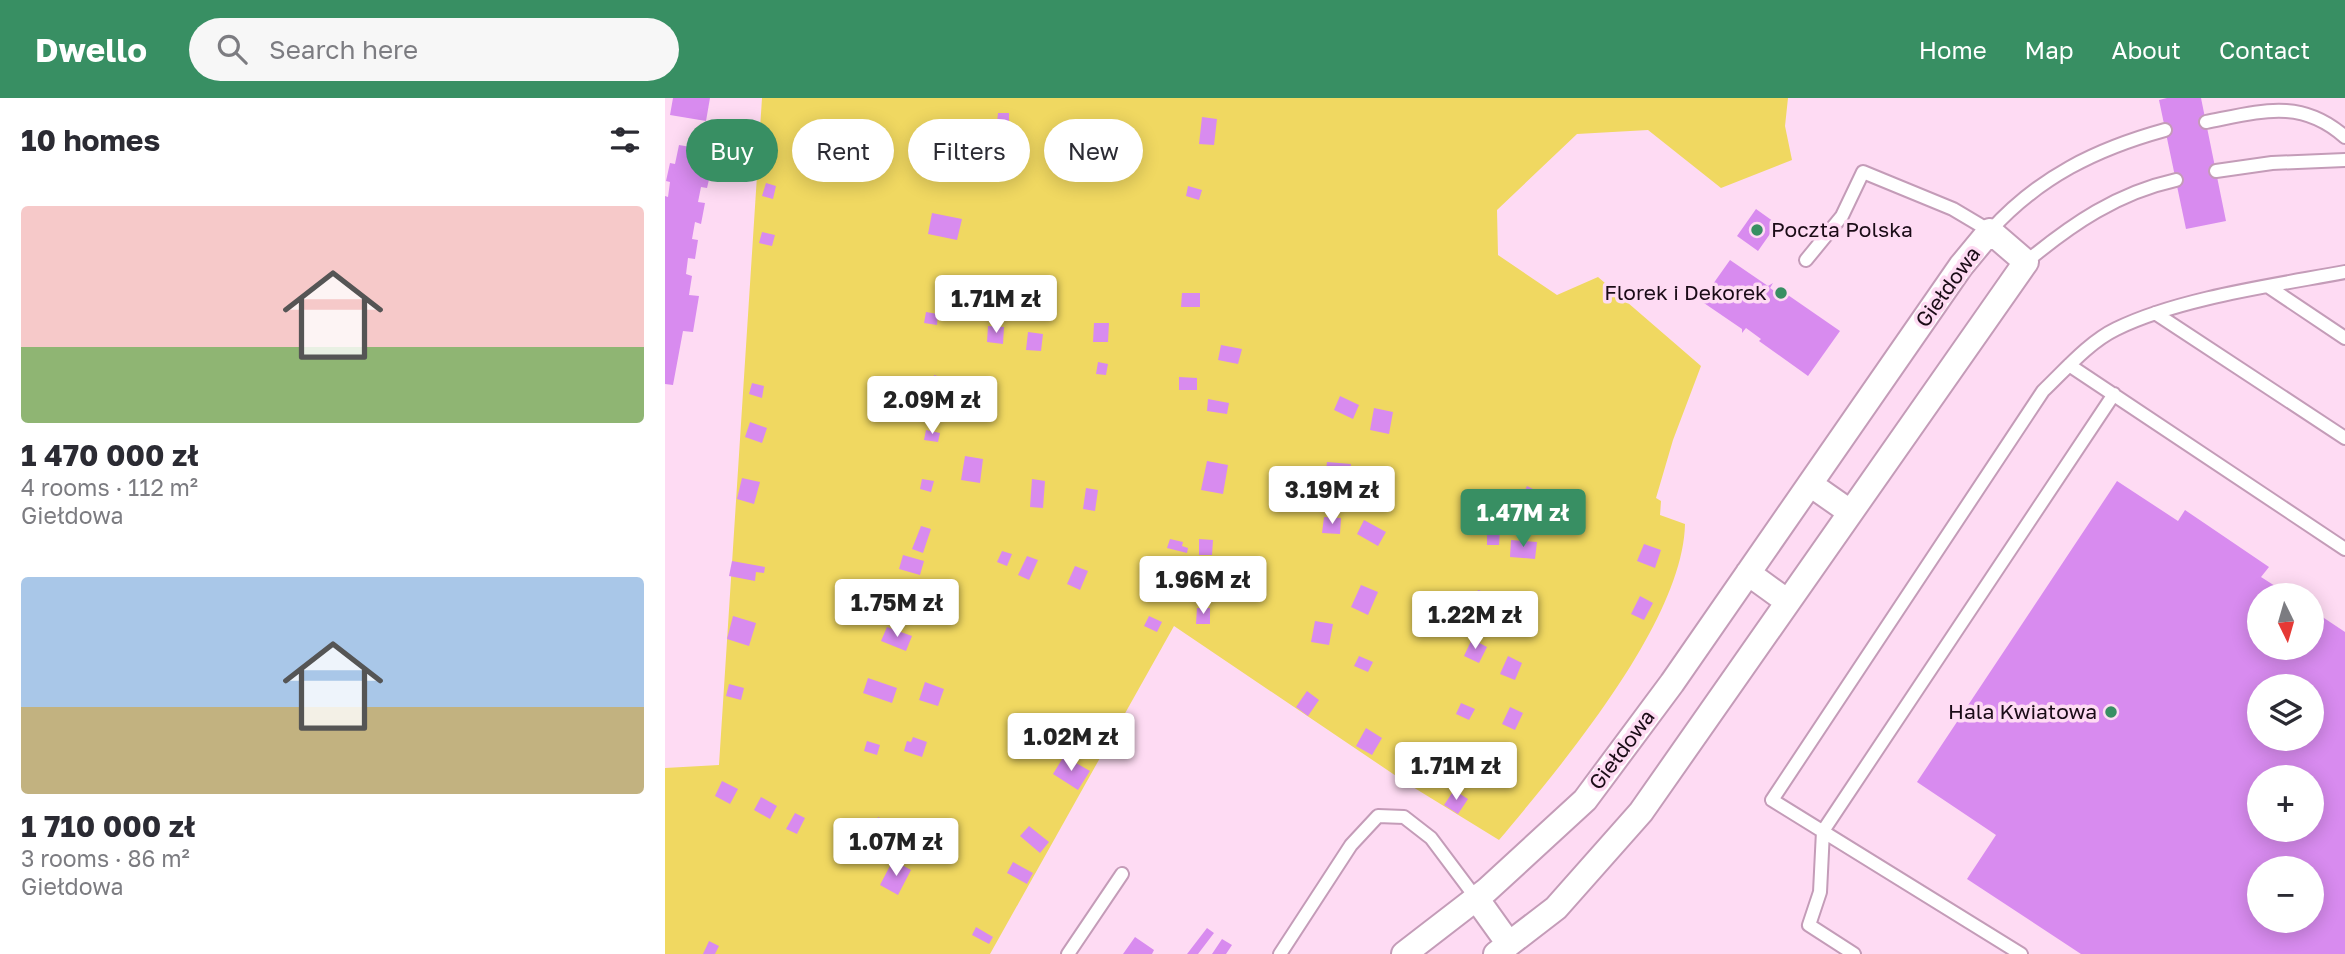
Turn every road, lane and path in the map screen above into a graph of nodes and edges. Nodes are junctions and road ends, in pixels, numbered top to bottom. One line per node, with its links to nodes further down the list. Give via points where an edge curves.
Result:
1 (2206, 122): 3 (lane, via 2299,107 2324,118)
2 (2165, 130): 7 (lane, via 2108,147 2063,169 2025,196)
3 (2345, 137)
4 (2345, 160): 5 (lane)
5 (2216, 171)
6 (2176, 180): 9 (lane, via 2131,192 2098,209)
7 (1990, 231): 8 (lane, via 1953,209 1863,172 1842,216); 9 (street, Giełdowa); 17 (street, Giełdowa)
8 (1806, 260)
9 (2026, 262): 18 (street)
10 (2345, 272): 11 (lane)
11 (2269, 287): 12 (lane); 13 (lane)
12 (2155, 313): 14 (lane, via 2114,330); 16 (lane)
13 (2345, 338)
14 (2069, 365): 15 (lane); 22 (lane, via 2043,391 1772,800)
15 (2114, 394): 19 (lane); 22 (lane)
16 (2345, 438)
17 (1810, 484): 18 (street); 20 (street, Giełdowa)
18 (1850, 512): 21 (street)
19 (2345, 549)
20 (1748, 573): 21 (street); 24 (street, Giełdowa, via 1585,800)
21 (1789, 601): 25 (street, via 1641,813 1581,883)
22 (1823, 831): 29 (lane, via 1820,892 1809,925); 30 (lane)
23 (1122, 874): 26 (lane)
24 (1476, 898): 25 (street); 27 (lane, via 1431,838 1404,817 1378,816 1351,845); 28 (street, Giełdowa)
25 (1508, 951)
26 (1068, 954)
27 (1280, 954)
28 (1404, 954)
29 (1854, 954)
30 (2021, 954)

